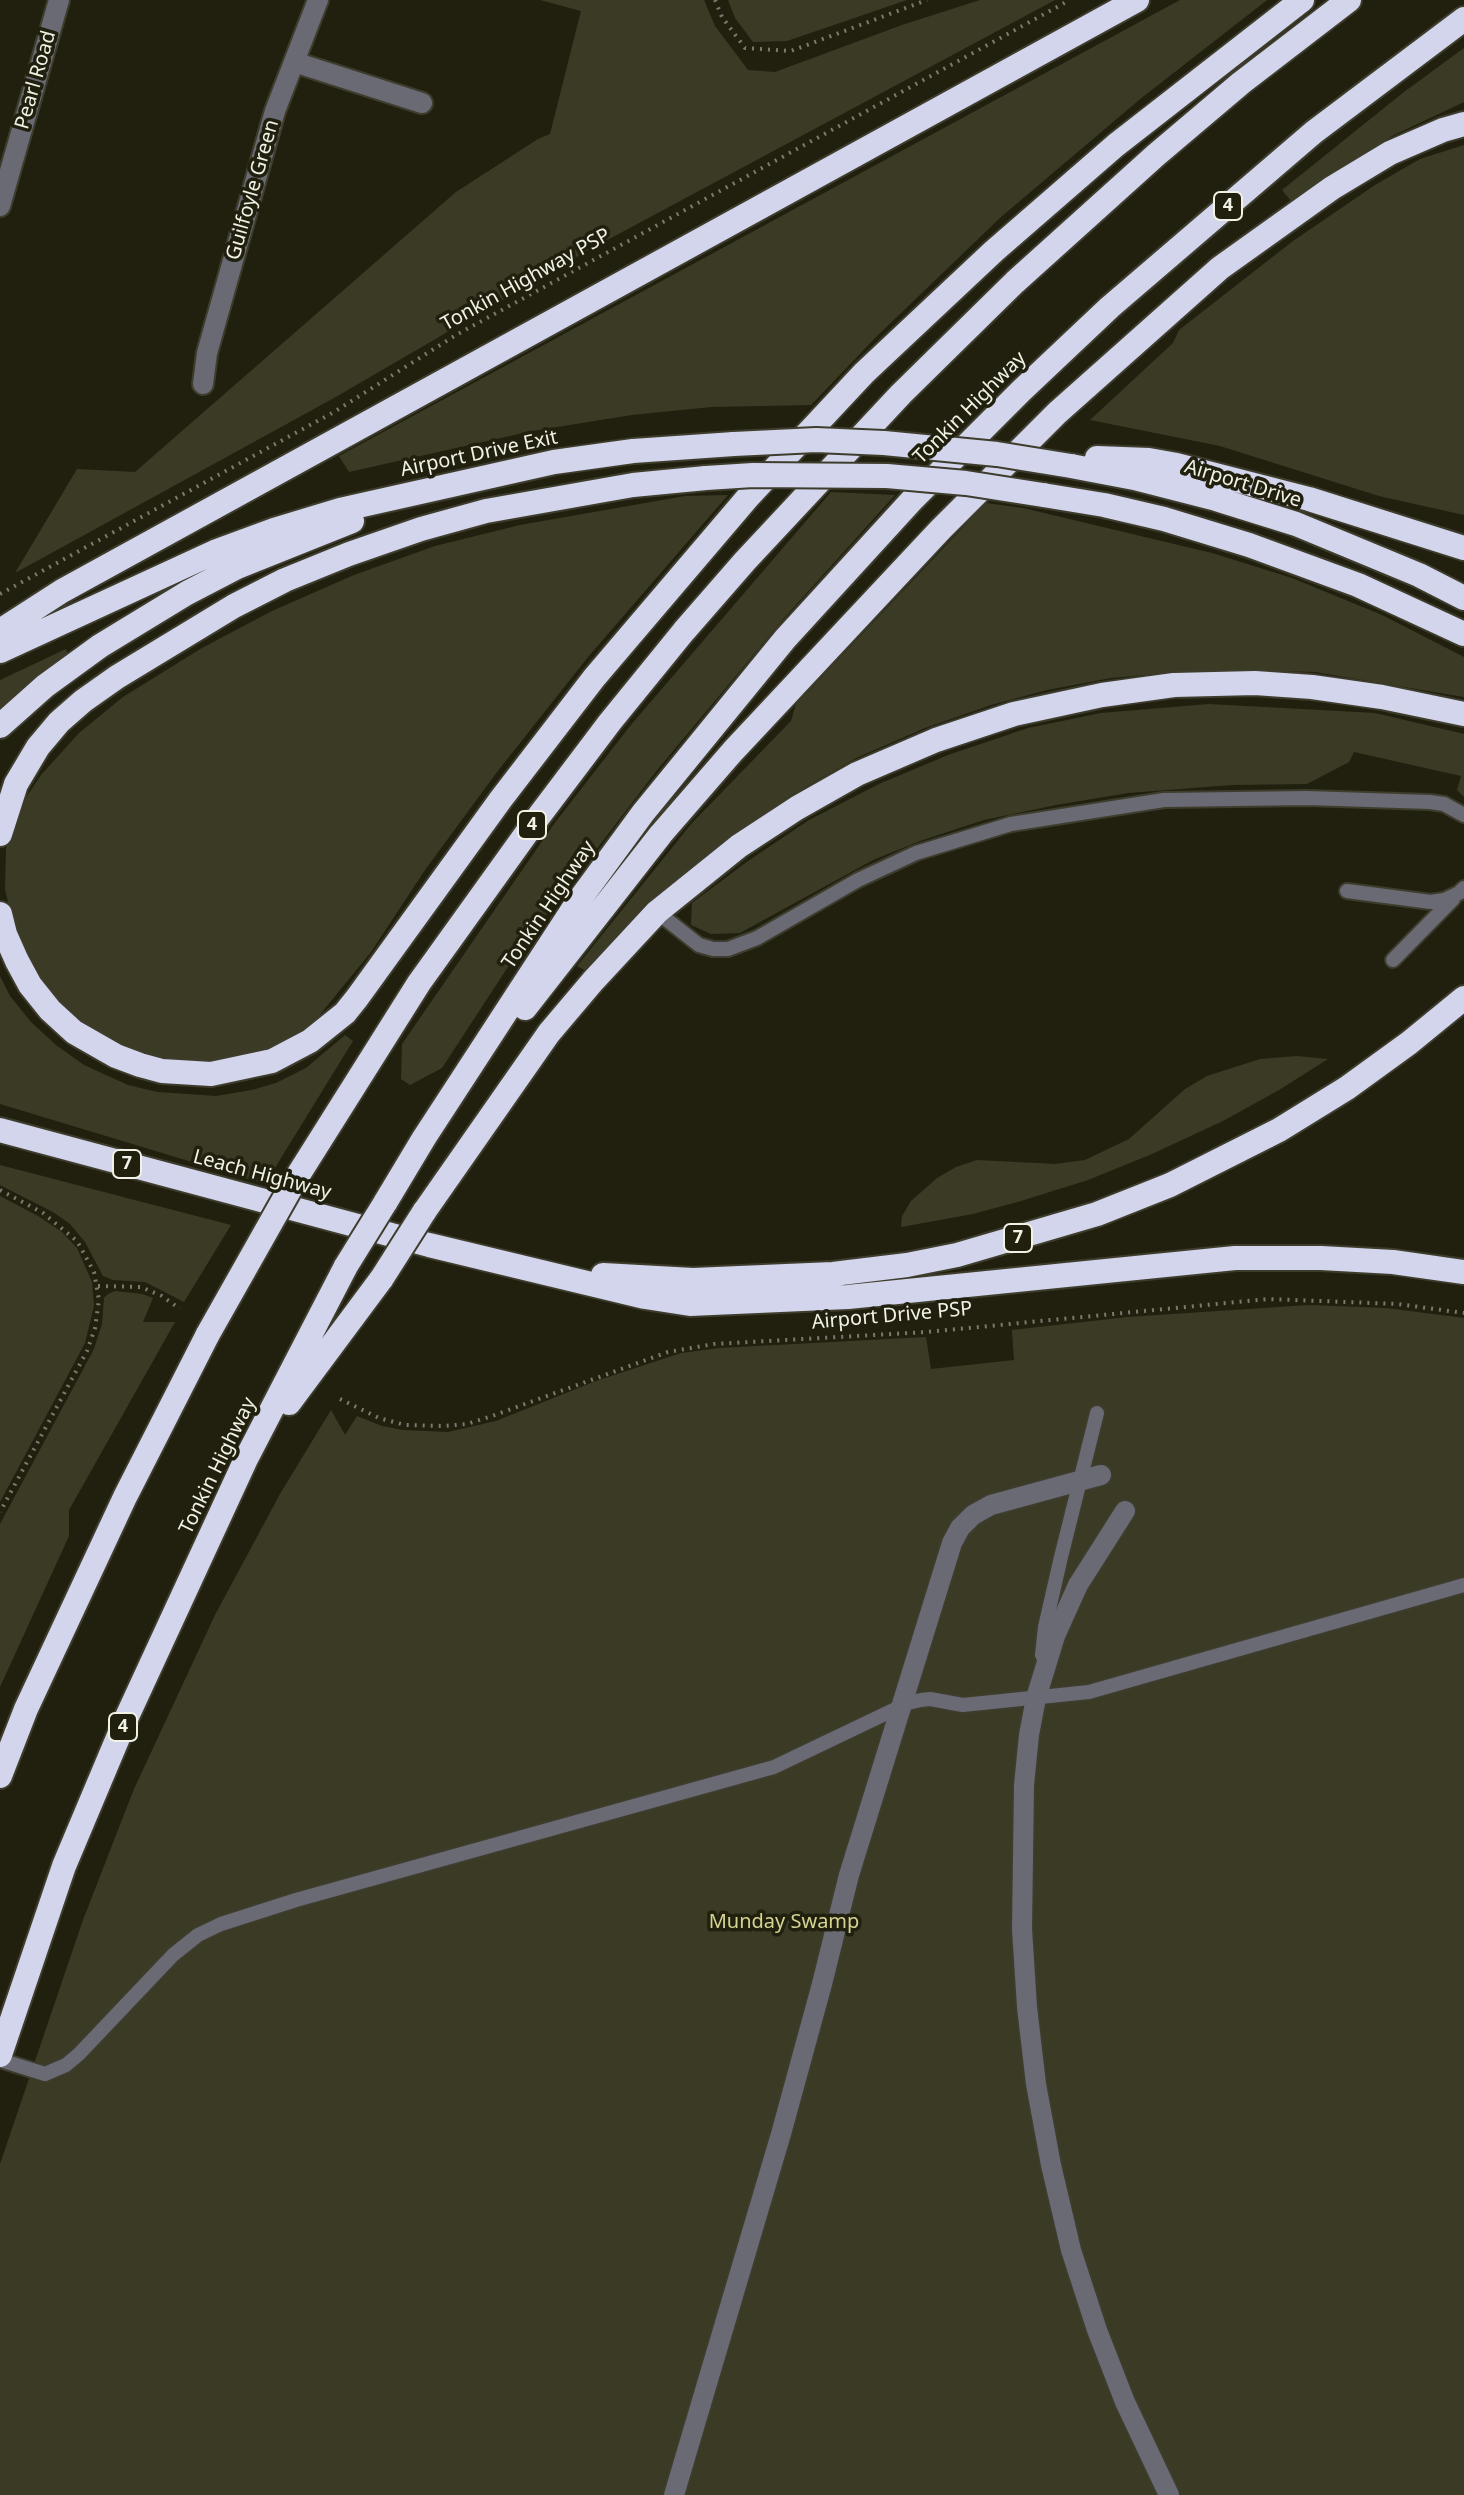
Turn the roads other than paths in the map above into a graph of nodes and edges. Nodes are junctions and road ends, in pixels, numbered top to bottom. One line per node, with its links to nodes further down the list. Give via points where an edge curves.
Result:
1 (59, 0): 10 (street, Pearl Road)
2 (318, 0): 7 (street, Guilfoyle Green)
3 (1137, 0): 17 (highway, via 62,591)
4 (1302, 0): 27 (highway, via 1116,145 864,373 749,496 594,678 357,998 318,1035 272,1061 233,1071 186,1074 140,1065 94,1045 50,1010 17,961)
5 (1349, 0): 42 (highway, 4, bridge, via 1156,155 901,394 745,561 647,676 536,820 419,983 295,1180 208,1334 125,1497)
6 (1464, 19): 31 (highway, Tonkin Highway / 4, via 1314,132 1110,307 913,499 785,639 643,813 577,903)
7 (294, 62): 8 (street); 11 (street, Guilfoyle Green, via 275,111 207,353)
8 (422, 103)
9 (1464, 124): 31 (highway, via 1390,153 1332,188 1220,268 1057,413 733,751 661,834)
10 (0, 206)
11 (203, 384)
12 (997, 454): 13 (highway, Airport Drive, bridge); 14 (highway, Airport Drive Exit, bridge, via 816,440 734,444 554,462)
13 (1075, 462): 15 (highway, via 1149,460 1177,465 1309,499); 16 (highway, Airport Drive, via 1296,524)
14 (436, 487): 19 (highway, Airport Drive Exit, via 274,530 168,572); 21 (highway, via 237,567 187,593 100,646)
15 (1464, 548)
16 (1464, 598)
17 (0, 631)
18 (1464, 634): 23 (highway, bridge, via 1358,585 1237,541 1104,505 887,476 753,475 633,485 486,511 421,529 247,599 127,670 59,722 16,784)
19 (0, 651)
20 (1464, 714): 26 (highway, via 1382,697 1255,683 1174,685 1014,714 857,774 739,846)
21 (0, 726)
22 (1464, 815): 26 (lane, via 1430,802 1164,800 1011,824 916,853 728,949 699,945)
23 (0, 834)
24 (1461, 890): 25 (lane, via 1431,902); 28 (lane)
25 (1347, 891)
26 (657, 912): 35 (highway, bridge, via 549,1033 382,1278)
27 (0, 914)
28 (1393, 960)
29 (1464, 998): 32 (highway, 7, via 1347,1088 1279,1130 1170,1185 1011,1240 907,1265 761,1279 624,1277)
30 (0, 1130): 32 (highway, Leach Highway / 7)
31 (424, 1138): 35 (highway, Tonkin Highway / 4, bridge, via 346,1266)
32 (512, 1264): 33 (highway, via 690,1304 848,1297 1235,1258 1393,1262)
33 (1464, 1272)
34 (1097, 1413): 37 (lane)
35 (246, 1459): 43 (highway, Tonkin Highway / 4, via 64,1866)
36 (1101, 1475): 37 (street)
37 (1080, 1480): 40 (lane, via 1045,1627); 41 (street, via 991,1505 960,1528)
38 (1125, 1511): 40 (street, via 1078,1585)
39 (1464, 1585): 40 (lane, via 1089,1692)
40 (1036, 1698): 41 (lane, via 963,1705 930,1699); 45 (street, via 1025,1772 1022,1848 1022,1929 1036,2084 1071,2250 1125,2402)
41 (900, 1707): 43 (lane, via 774,1767 221,1924 173,1955 66,2065 45,2074); 44 (street)
42 (0, 1776)
43 (0, 2058)
44 (674, 2495)
45 (1169, 2495)

